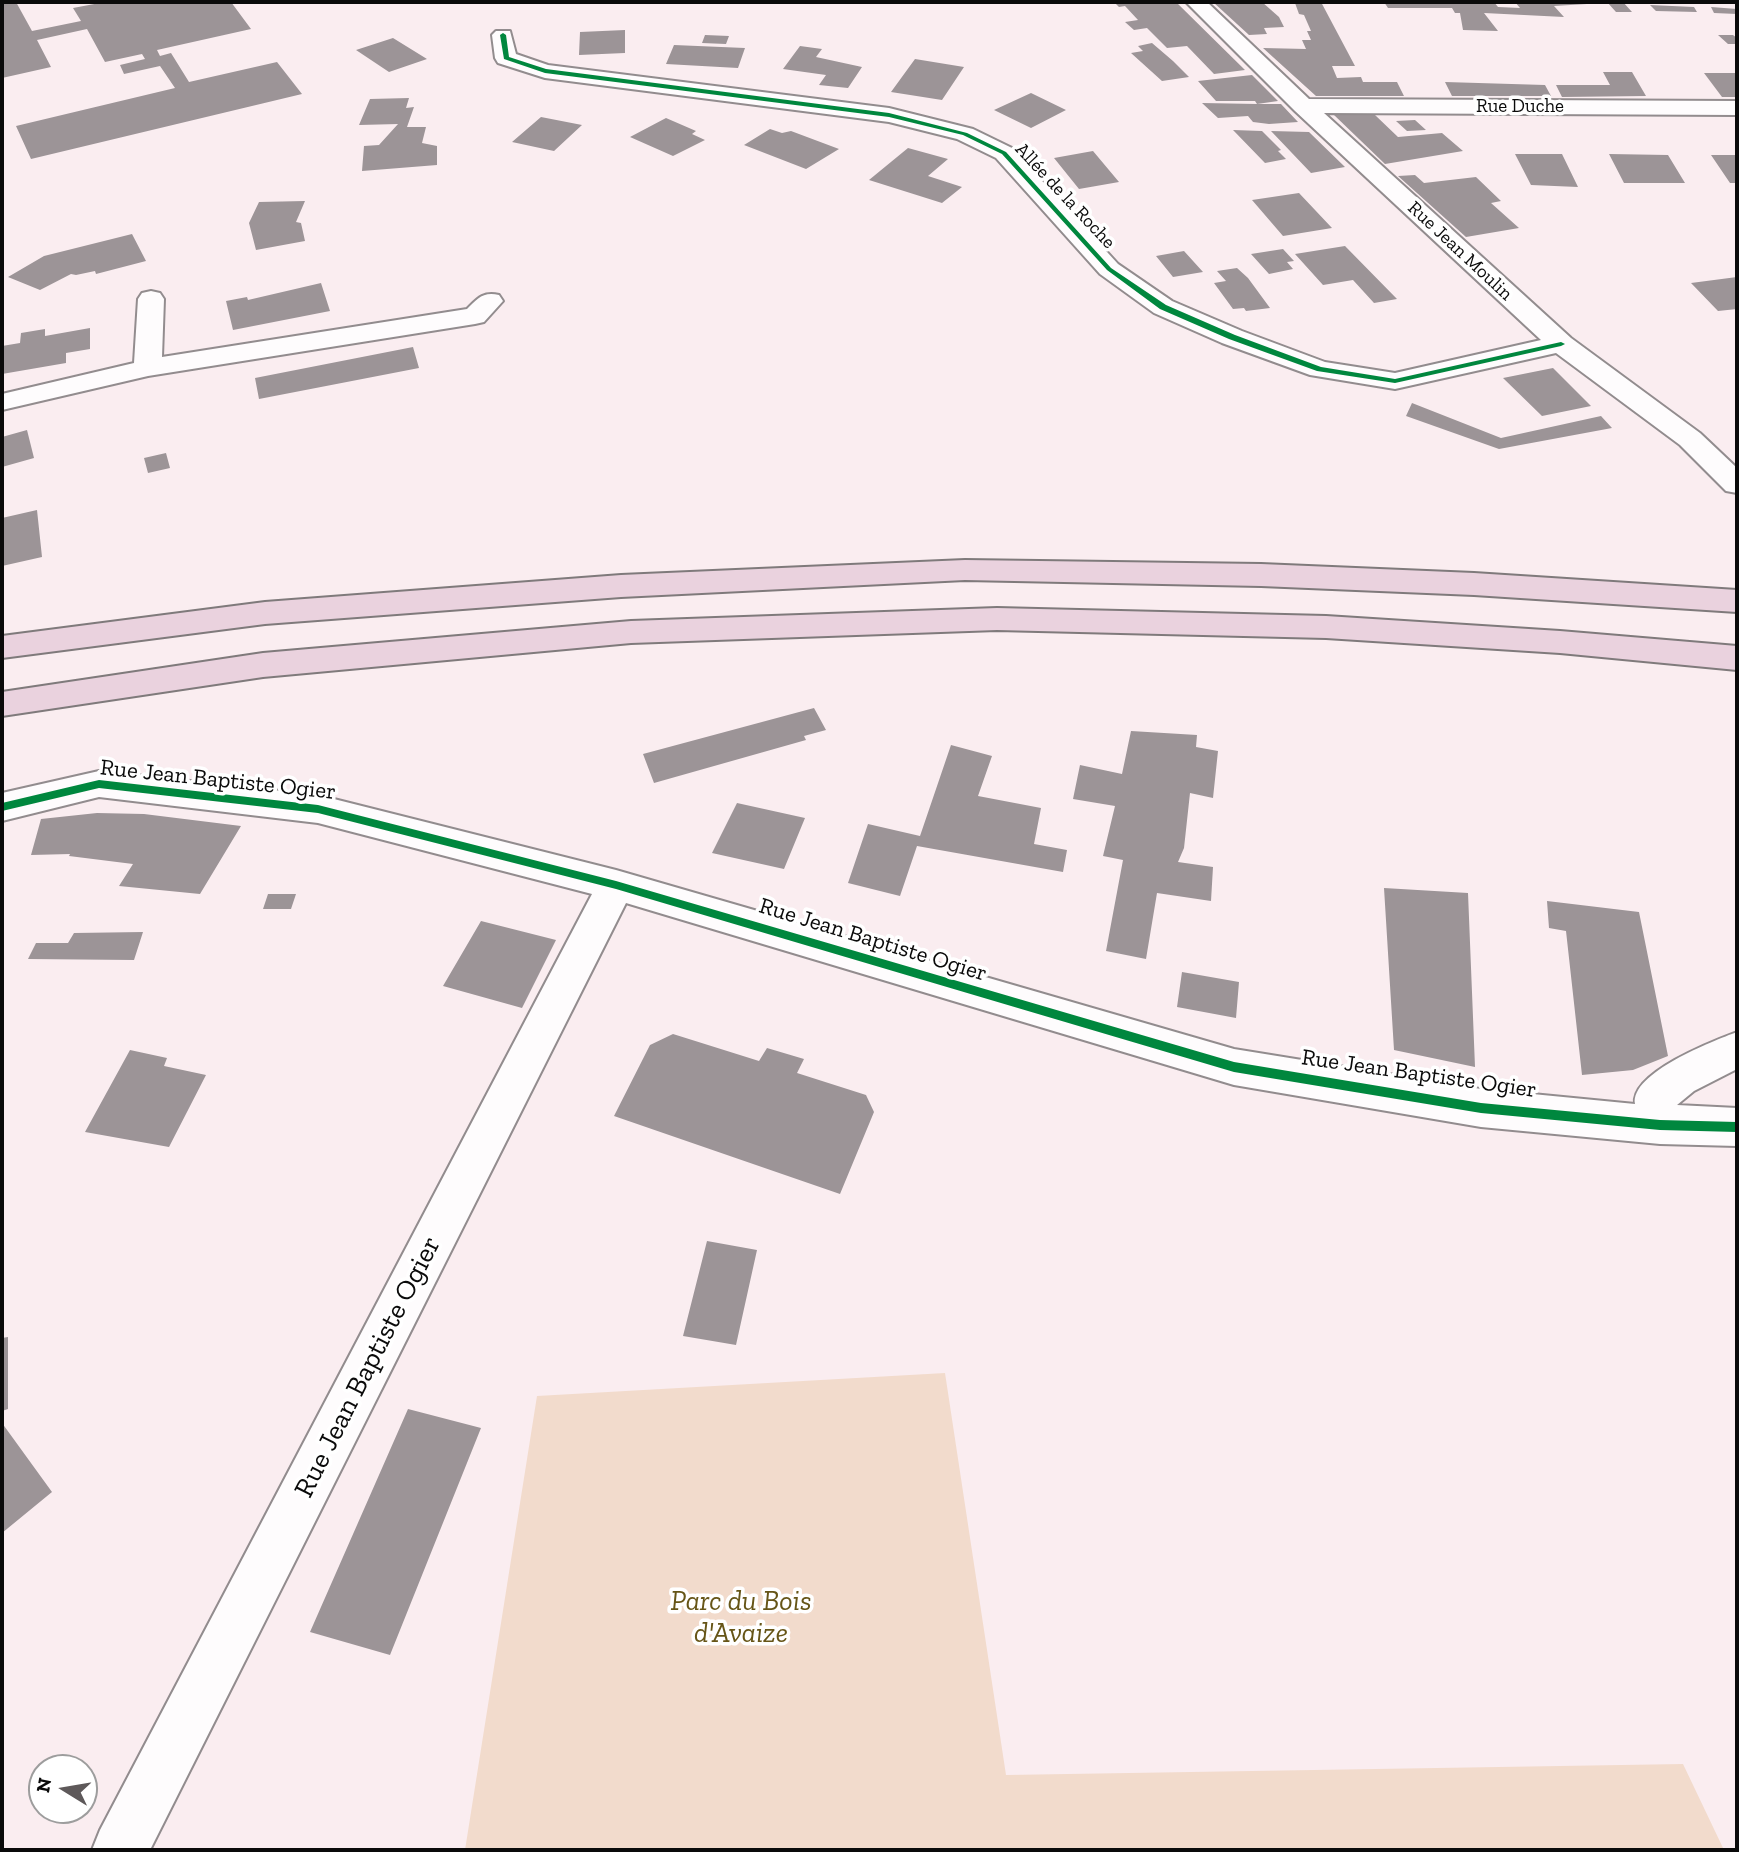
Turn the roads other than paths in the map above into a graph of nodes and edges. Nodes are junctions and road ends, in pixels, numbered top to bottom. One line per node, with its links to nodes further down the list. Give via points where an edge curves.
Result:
1 (1196, 2): 3 (street, Rue Jean Moulin)
2 (503, 35): 7 (street, Allée de la Roche, via 506,58 545,71 889,115 965,134 1004,153 1110,269 1163,307 1320,369 1395,381)
3 (1303, 106): 4 (street, Rue Duche); 7 (street, Rue Jean Moulin)
4 (1737, 108)
5 (151, 299): 8 (street)
6 (490, 301): 8 (street, via 475,316)
7 (1561, 344): 10 (street, Rue Jean Moulin, via 1690,439)
8 (148, 368): 9 (street)
9 (2, 402)
10 (1737, 484)
11 (1737, 601): 12 (highway, via 1261,575 965,570 621,586 265,613)
12 (2, 647)
13 (1737, 658): 14 (highway, via 1326,627 997,619 631,632 263,665)
14 (2, 704)
15 (2, 807): 16 (street, Rue Jean Baptiste Ogier, via 99,784 318,809)
16 (616, 885): 18 (street, Rue Jean Baptiste Ogier, via 1234,1067 1481,1108); 20 (street, Rue Jean Baptiste Ogier)
17 (1737, 1049): 18 (street, via 1679,1078 1655,1098)
18 (1660, 1125): 19 (street, Rue Jean Baptiste Ogier)
19 (1737, 1127)
20 (120, 1850)

